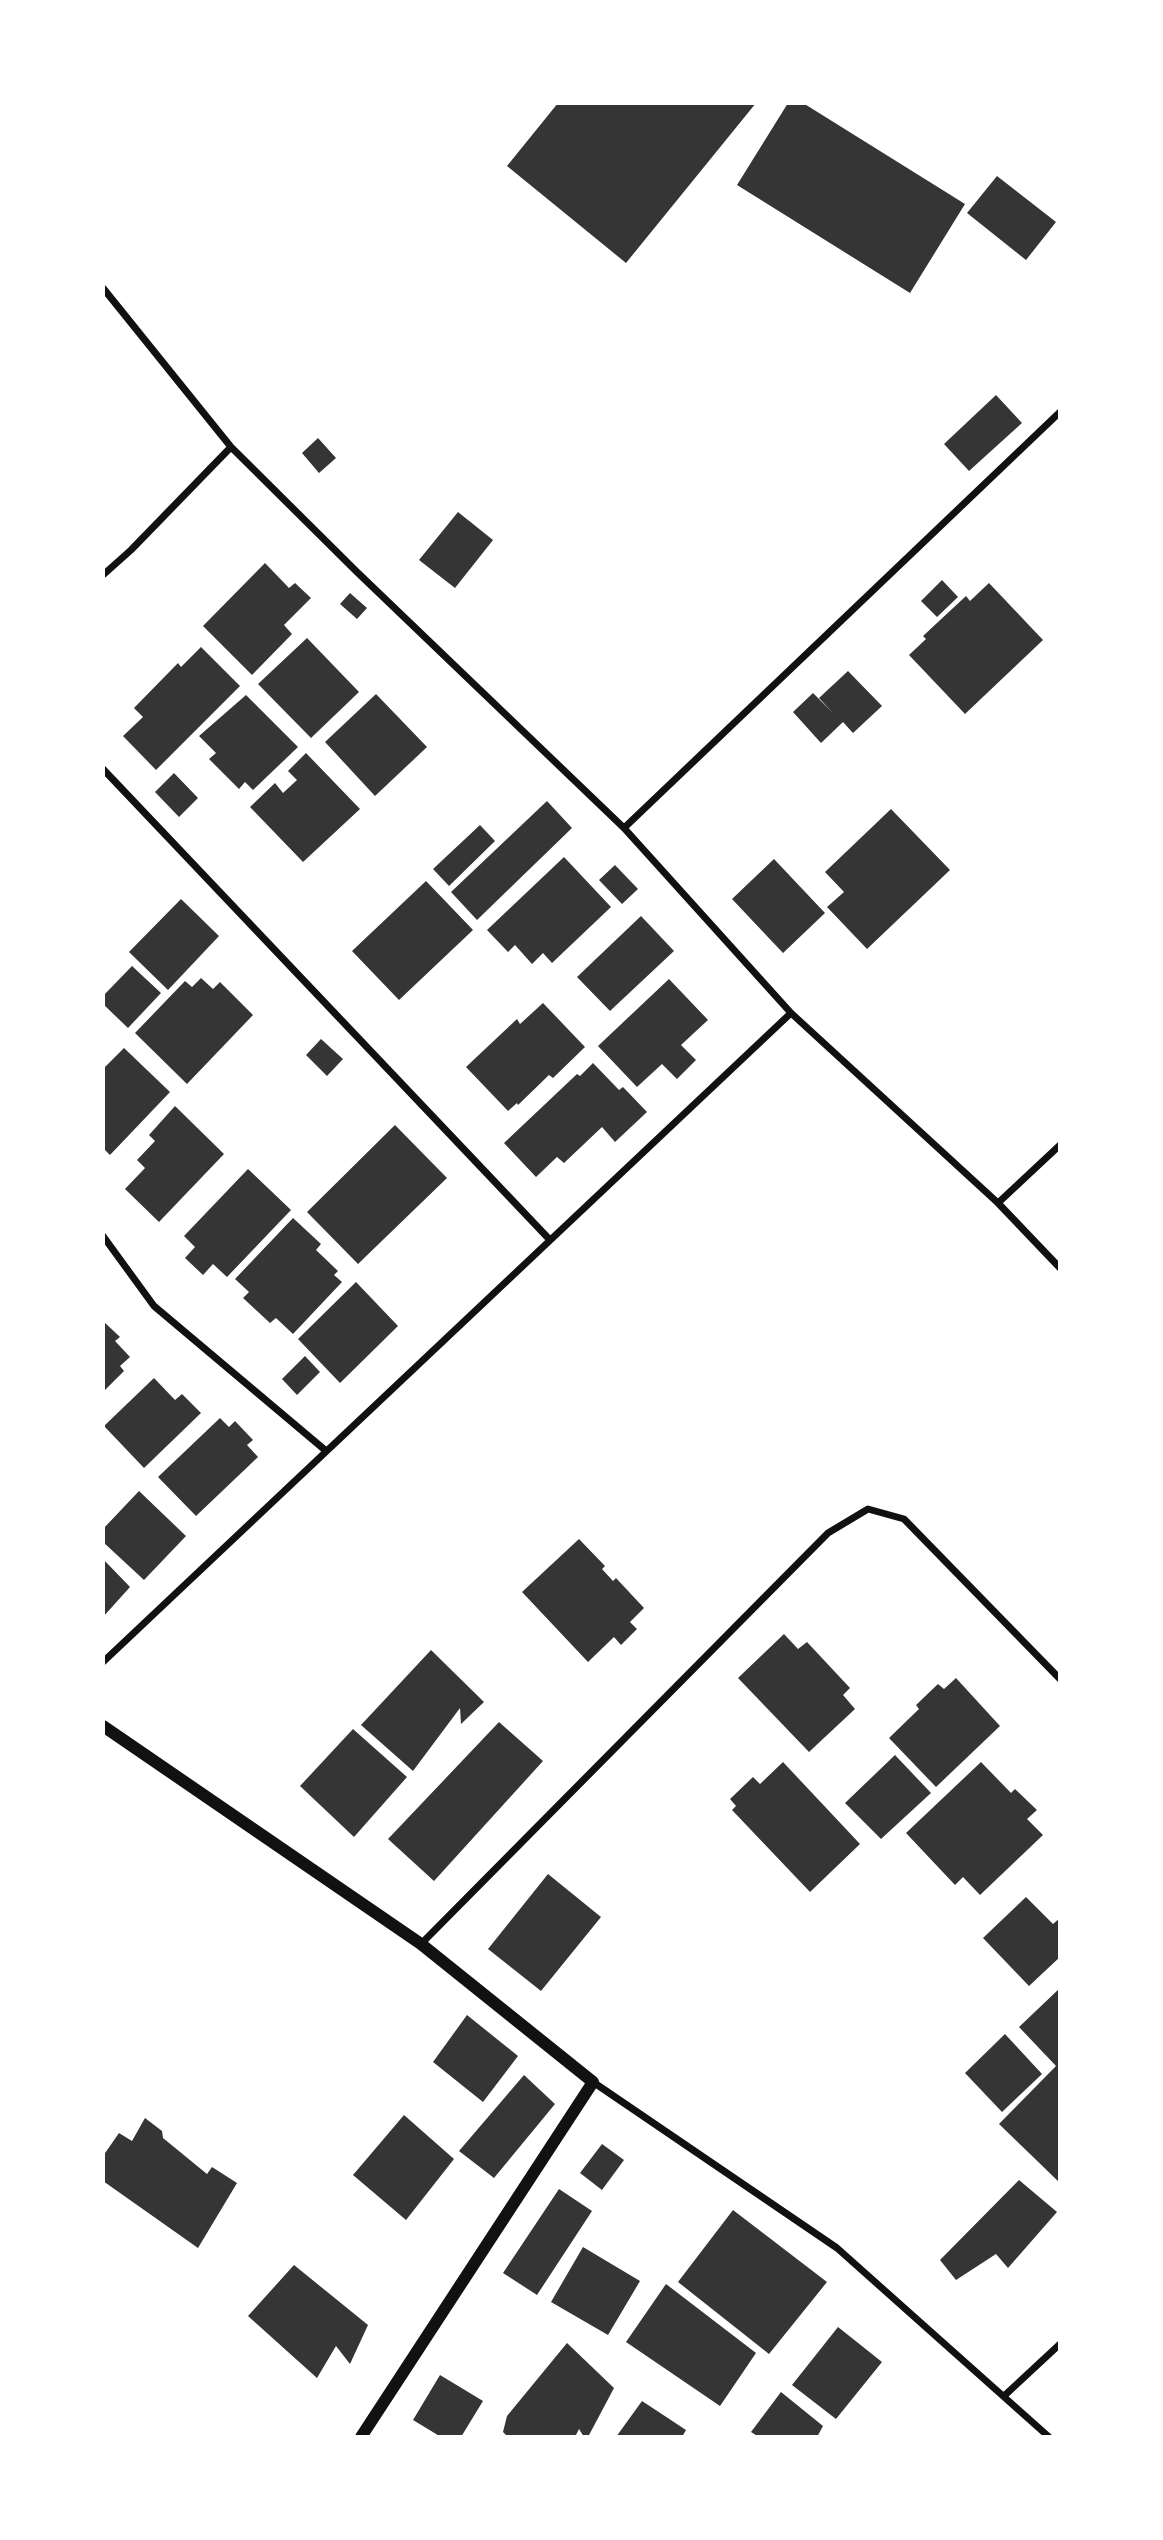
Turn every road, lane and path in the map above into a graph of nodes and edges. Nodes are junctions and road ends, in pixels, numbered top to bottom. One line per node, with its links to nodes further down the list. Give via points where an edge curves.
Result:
1 (103, 288): 3 (street)
2 (1060, 412): 6 (street)
3 (231, 447): 4 (street); 6 (street)
4 (103, 575)
5 (103, 769): 11 (street)
6 (624, 828): 7 (street)
7 (791, 1013): 9 (street); 11 (street)
8 (1060, 1145): 9 (street)
9 (998, 1203): 12 (street)
10 (103, 1236): 13 (street, via 154,1306)
11 (550, 1240): 13 (street)
12 (1060, 1268)
13 (325, 1450): 14 (street)
14 (103, 1662)
15 (1060, 1679): 17 (street, via 904,1519 868,1509 828,1533)
16 (103, 1726): 17 (street)
17 (421, 1944): 18 (street)
18 (593, 2082): 20 (street, via 837,2249); 21 (street)
19 (1060, 2344): 20 (street)
20 (1004, 2396): 22 (street)
21 (361, 2437)
22 (1049, 2437)

